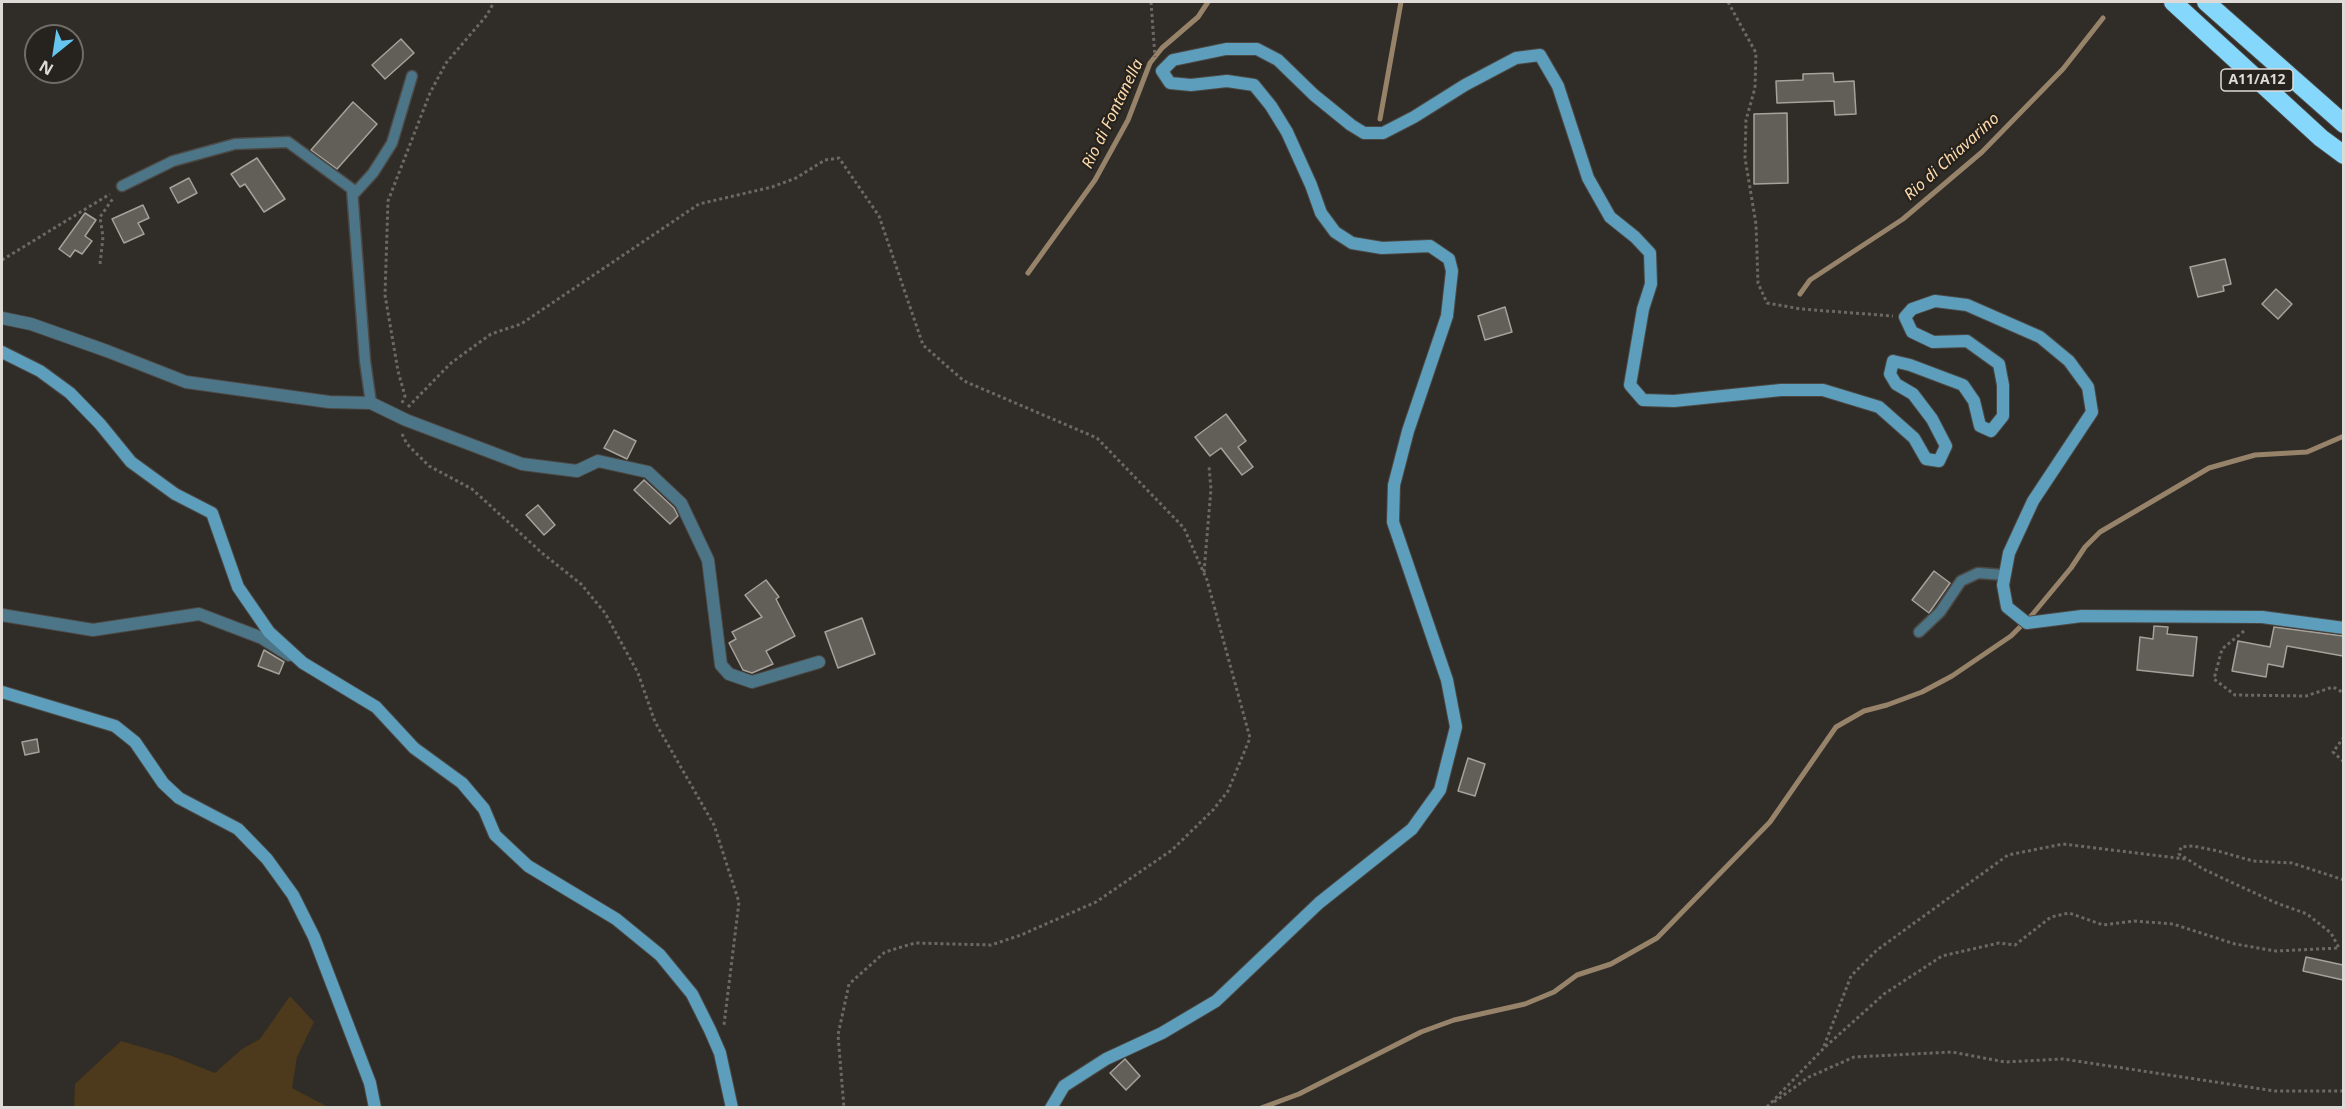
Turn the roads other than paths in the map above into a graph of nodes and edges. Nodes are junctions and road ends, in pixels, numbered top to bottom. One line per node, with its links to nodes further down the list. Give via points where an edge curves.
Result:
1 (2173, 2): 5 (highway, A11/A12)
2 (2206, 2): 4 (highway, A11/A12)
3 (412, 76): 7 (lane, via 392,143)
4 (2343, 124)
5 (2343, 155)
6 (122, 186): 7 (lane, via 173,161 235,144 288,142 352,189)
7 (353, 195): 10 (lane)
8 (2, 318): 10 (street, via 32,324 186,382 329,402)
9 (2, 352): 16 (street, via 40,371 69,393 130,462 175,494 212,513 238,587 269,632)
10 (371, 403): 15 (street, via 522,464 577,471 598,461 648,472 681,503 708,560 721,665 729,674 752,682)
11 (2005, 575): 13 (street, via 2007,607 2023,620 2082,616 2262,617); 14 (lane, via 1978,573 1961,580 1940,612); 20 (street, via 2009,553 2033,501 2092,412 2088,387 2069,361 2040,338 1967,306 1935,301 1911,309 1905,316 1912,332 1933,342 1967,340 1999,364 2003,416 1991,431 1980,426 1974,401 1963,385 1893,361 1890,374 1896,384 1913,394 1946,446 1939,461 1926,459 1914,438 1879,407 1823,390 1643,400 1630,385 1651,284 1650,253 1610,217 1588,178 1558,86 1540,55 1516,58 1383,133 1364,133 1351,125 1278,60 1257,49 1226,49 1173,60 1162,71 1170,83 1227,81 1254,85 1287,132 1321,213 1335,232 1352,243 1382,248 1430,246 1449,259 1452,271 1447,316 1408,431 1394,485 1393,522 1447,680 1456,727 1440,790 1412,830 1319,903 1216,1001 1162,1033 1106,1059 1064,1086)
12 (2, 615): 16 (street, via 93,630 199,614 262,638)
13 (2343, 628)
14 (1919, 632)
15 (819, 662)
16 (303, 663): 19 (street, via 376,707 414,748 462,783 484,809 495,835 528,866 616,919 660,955 692,994 720,1053)
17 (2, 692): 18 (street, via 115,726 135,742 163,783 179,798 238,829 267,859 314,937 370,1083)
18 (375, 1107)
19 (732, 1107)
20 (1051, 1107)

